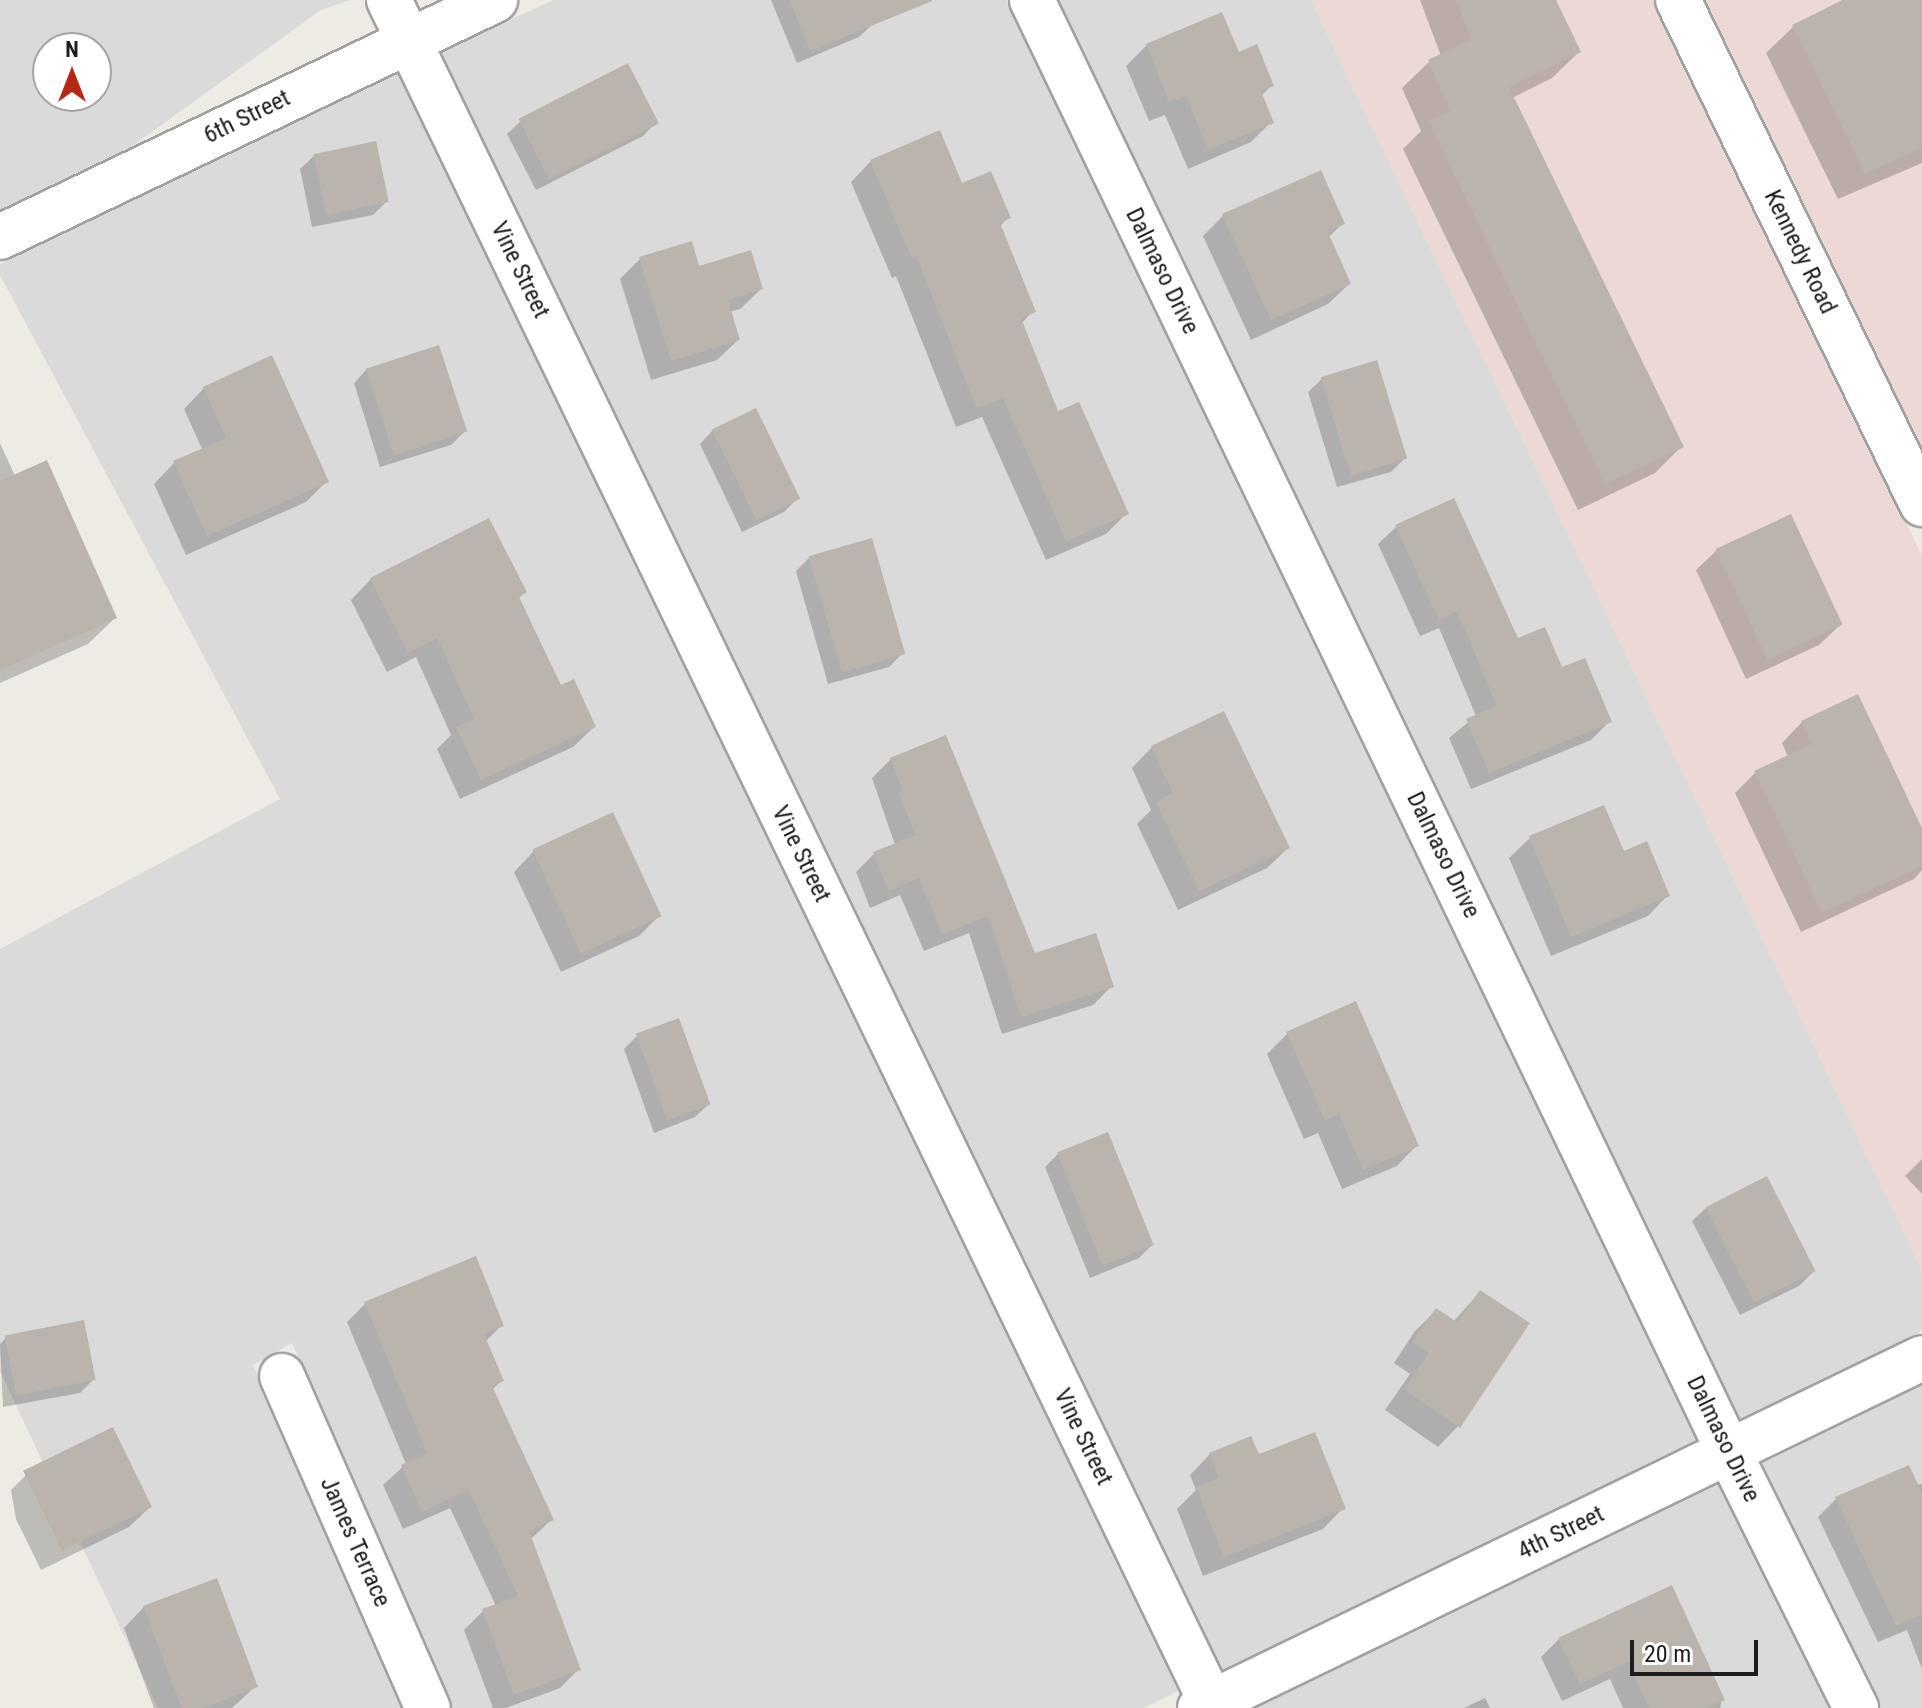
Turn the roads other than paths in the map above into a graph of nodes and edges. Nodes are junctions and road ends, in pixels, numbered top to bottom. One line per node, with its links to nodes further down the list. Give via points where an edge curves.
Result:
1 (389, 0): 5 (street, Vine Street)
2 (495, 0): 5 (street, 6th Street)
3 (1032, 0): 10 (street, Dalmaso Drive)
4 (1678, 0): 7 (street, Kennedy Road)
5 (408, 39): 6 (street, 6th Street); 11 (street, Vine Street)
6 (0, 237)
7 (1922, 504)
8 (1922, 1358): 10 (street, 4th Street)
9 (282, 1376): 12 (street, James Terrace)
10 (1729, 1452): 11 (street, 4th Street); 13 (street, Dalmaso Drive)
11 (1208, 1706)
12 (428, 1708)
13 (1856, 1708)

